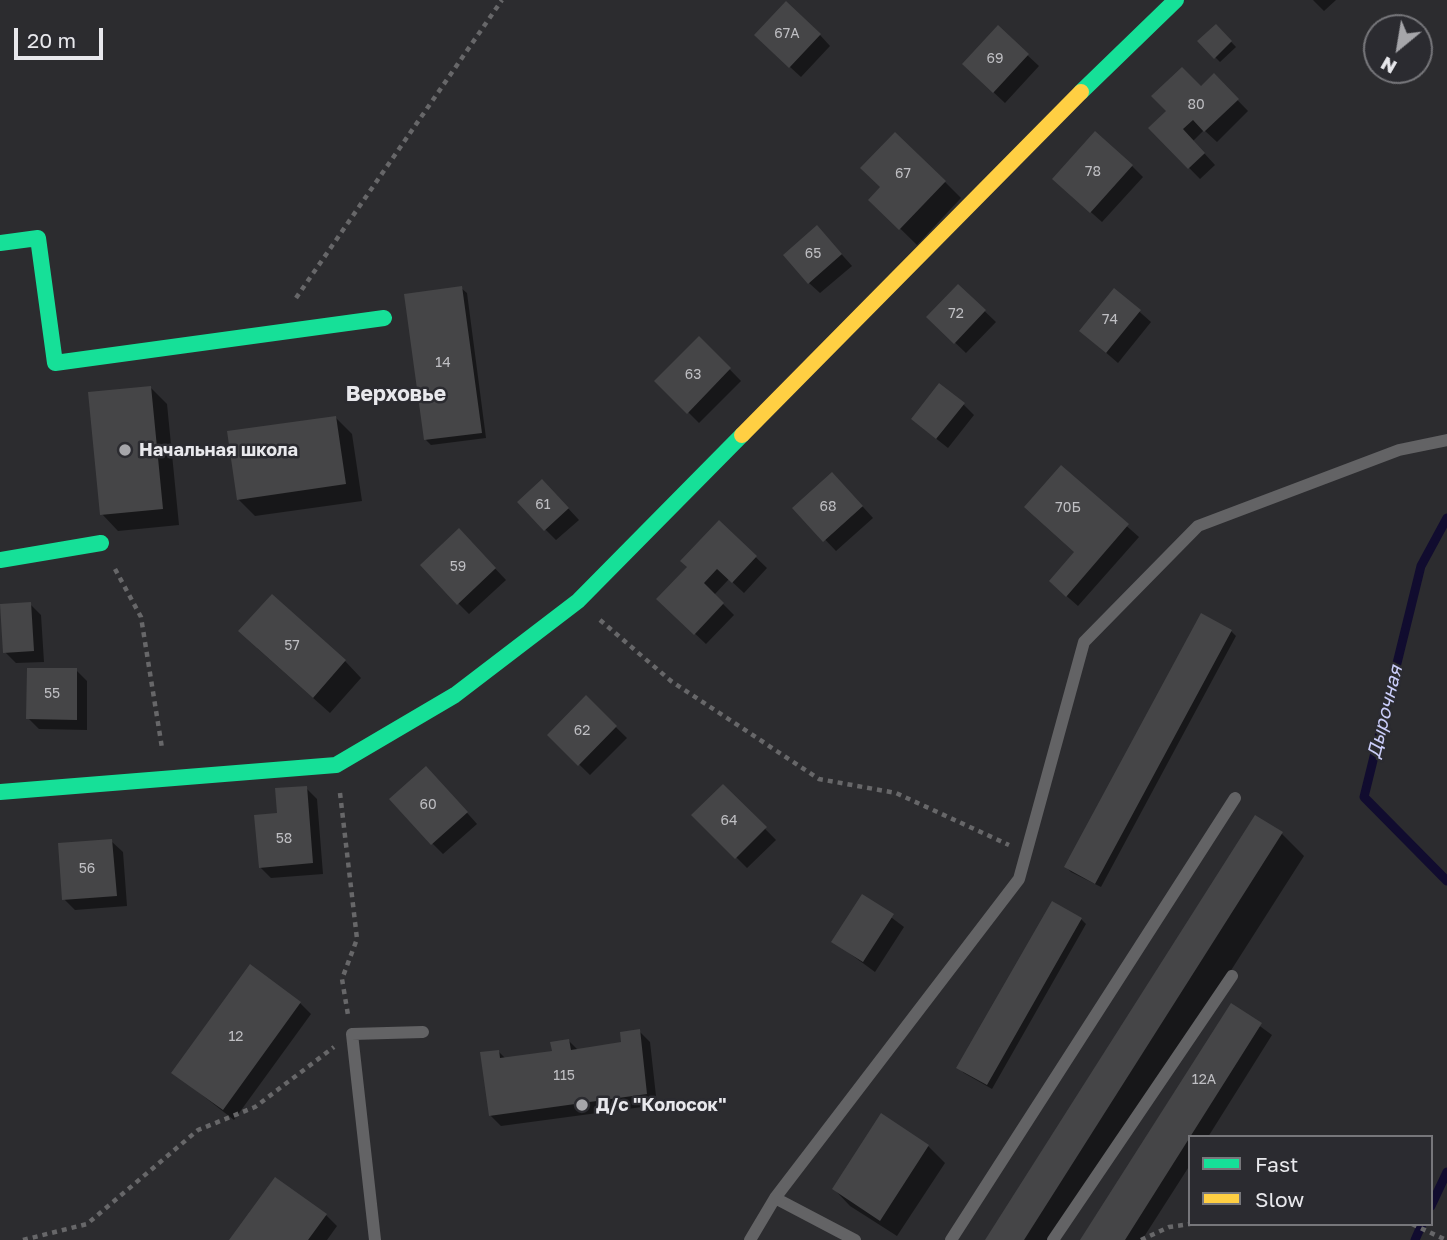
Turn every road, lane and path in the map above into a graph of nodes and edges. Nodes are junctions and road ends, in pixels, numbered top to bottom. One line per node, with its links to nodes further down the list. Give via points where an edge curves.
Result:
1 (502, 0): 4 (path)
2 (1176, 0): 9 (street)
3 (0, 243): 5 (street, via 38,238 55,363)
4 (295, 299)
5 (384, 318)
6 (1447, 440): 14 (lane, via 1399,450 1198,526 1084,642)
7 (101, 543): 8 (street); 11 (path, via 141,617)
8 (0, 560)
9 (578, 600): 10 (street, via 455,695); 14 (path, via 671,681 819,779 896,793)
10 (336, 765): 11 (street); 17 (path, via 357,939 342,979)
11 (166, 780): 12 (street)
12 (0, 792)
13 (1235, 797): 25 (lane)
14 (1026, 852): 18 (lane, via 1018,879)
15 (1232, 976): 26 (lane)
16 (423, 1032): 17 (lane)
17 (352, 1034): 21 (path, via 255,1107 198,1130 87,1224); 22 (lane)
18 (775, 1198): 23 (lane); 24 (lane)
19 (1188, 1224): 27 (path, via 1169,1227)
20 (1415, 1226): 28 (path)
21 (23, 1240)
22 (375, 1240)
23 (750, 1240)
24 (855, 1240)
25 (951, 1240)
26 (1053, 1240)
27 (1142, 1240)
28 (1446, 1240)

